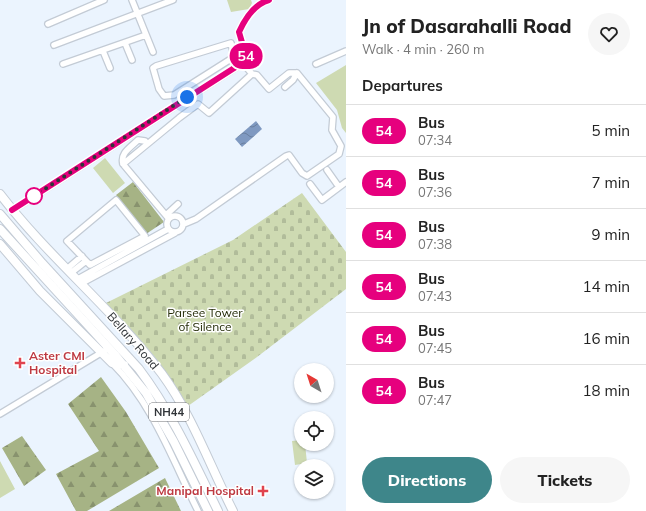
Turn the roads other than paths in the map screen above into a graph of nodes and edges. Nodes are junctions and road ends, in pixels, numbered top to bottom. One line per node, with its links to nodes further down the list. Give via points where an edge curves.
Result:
1 (104, 0): 7 (street)
2 (132, 0): 6 (street)
3 (173, 0): 6 (street)
4 (269, 0): 5 (street)
5 (260, 1): 15 (street, via 248,15 239,32 246,56)
6 (138, 13): 8 (street); 10 (street)
7 (48, 24)
8 (146, 35): 9 (street); 13 (street)
9 (125, 43): 11 (street); 14 (street)
10 (54, 44)
11 (103, 51): 16 (street); 18 (street)
12 (346, 51): 17 (street)
13 (153, 52)
14 (132, 60)
15 (242, 63): 20 (street); 24 (street)
16 (63, 64)
17 (316, 64)
18 (110, 68)
19 (296, 73): 20 (street, via 289,73 269,89 257,75); 22 (street); 38 (street, via 333,117 332,130 342,146 339,154 307,176 291,157 286,156 196,219)
20 (252, 74): 27 (street, via 209,113 198,104)
21 (188, 86): 23 (street); 23 (street, via 234,57 231,43 153,68 159,89 164,96 174,95); 24 (street)
22 (285, 87)
23 (182, 90): 25 (street)
24 (193, 94): 25 (street)
25 (187, 97): 35 (street)
26 (144, 140): 27 (street, via 138,140 123,154)
27 (123, 164): 37 (street)
28 (327, 170): 31 (street)
29 (346, 182): 31 (street)
30 (310, 184): 31 (street, via 322,200)
31 (339, 187)
32 (0, 194): 35 (highway, Bellary Road)
33 (0, 200): 35 (highway)
34 (178, 204): 37 (street)
35 (10, 207): 45 (highway, Bellary Road)
36 (0, 214): 53 (highway, Bellary Road / NH44, via 153,387 182,436)
37 (167, 217): 38 (street, via 178,216); 40 (street)
38 (184, 224): 41 (street, via 180,231)
39 (0, 229): 47 (highway, Bellary Road / NH44)
40 (168, 229): 41 (street); 46 (street)
41 (175, 233): 46 (street)
42 (0, 244): 47 (highway, via 40,291)
43 (82, 256): 44 (street); 44 (street, via 67,241 116,200 145,236 90,265); 45 (street)
44 (86, 261): 45 (street)
45 (70, 270): 46 (highway, Bellary Road)
46 (80, 281): 54 (highway, Bellary Road, via 163,375 190,422)
47 (106, 351): 48 (highway); 49 (highway, Bellary Road / NH44); 50 (street)
48 (112, 363): 49 (highway); 51 (street, via 152,418)
49 (124, 365): 52 (highway, Bellary Road / NH44, via 159,414)
50 (0, 414)
51 (198, 511)
52 (208, 511)
53 (218, 511)
54 (233, 511)

